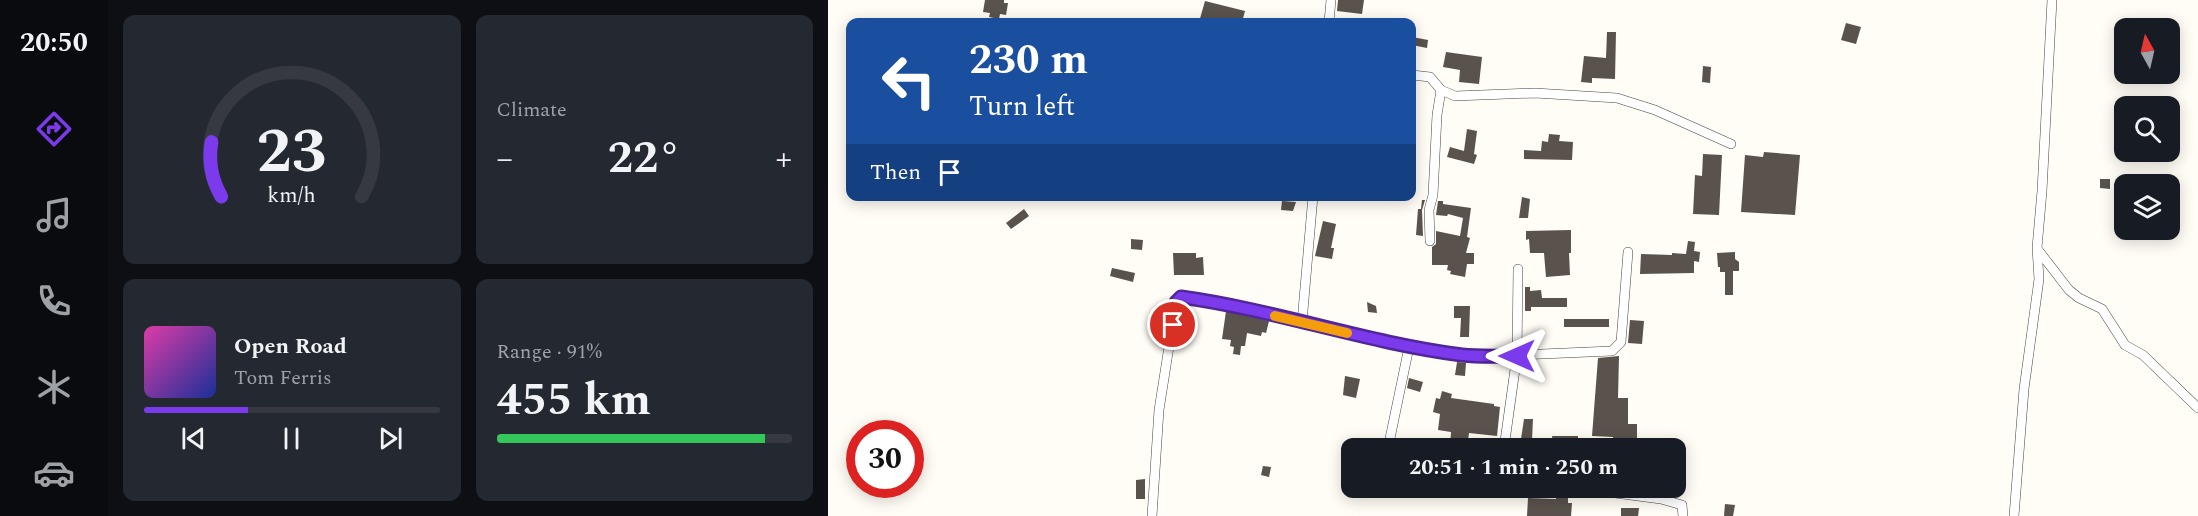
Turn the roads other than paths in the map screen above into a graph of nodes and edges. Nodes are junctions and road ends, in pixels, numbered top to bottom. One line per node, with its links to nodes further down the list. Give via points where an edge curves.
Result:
1 (1331, 0): 3 (street)
2 (2052, 0): 9 (street)
3 (1329, 18)
4 (1416, 75): 5 (street, via 1430,77)
5 (1441, 90): 6 (street, via 1455,96 1535,93 1617,98 1655,110); 8 (street, via 1429,210)
6 (1731, 144)
7 (1313, 201): 12 (street)
8 (1430, 241)
9 (2037, 248): 15 (street, via 2069,290 2102,309 2125,345); 21 (street, via 2039,279 2024,389)
10 (1628, 252): 14 (street, via 1620,342 1612,351)
11 (1518, 269): 14 (street)
12 (1302, 322): 13 (street); 19 (street, via 1216,302 1181,297 1176,302 1159,410)
13 (1408, 346): 14 (street, via 1465,356); 16 (street)
14 (1517, 356): 17 (street)
15 (2198, 408)
16 (1390, 438)
17 (1505, 438)
18 (1653, 498): 20 (street, via 1682,505)
19 (1152, 516)
20 (1683, 516)
21 (2014, 516)

